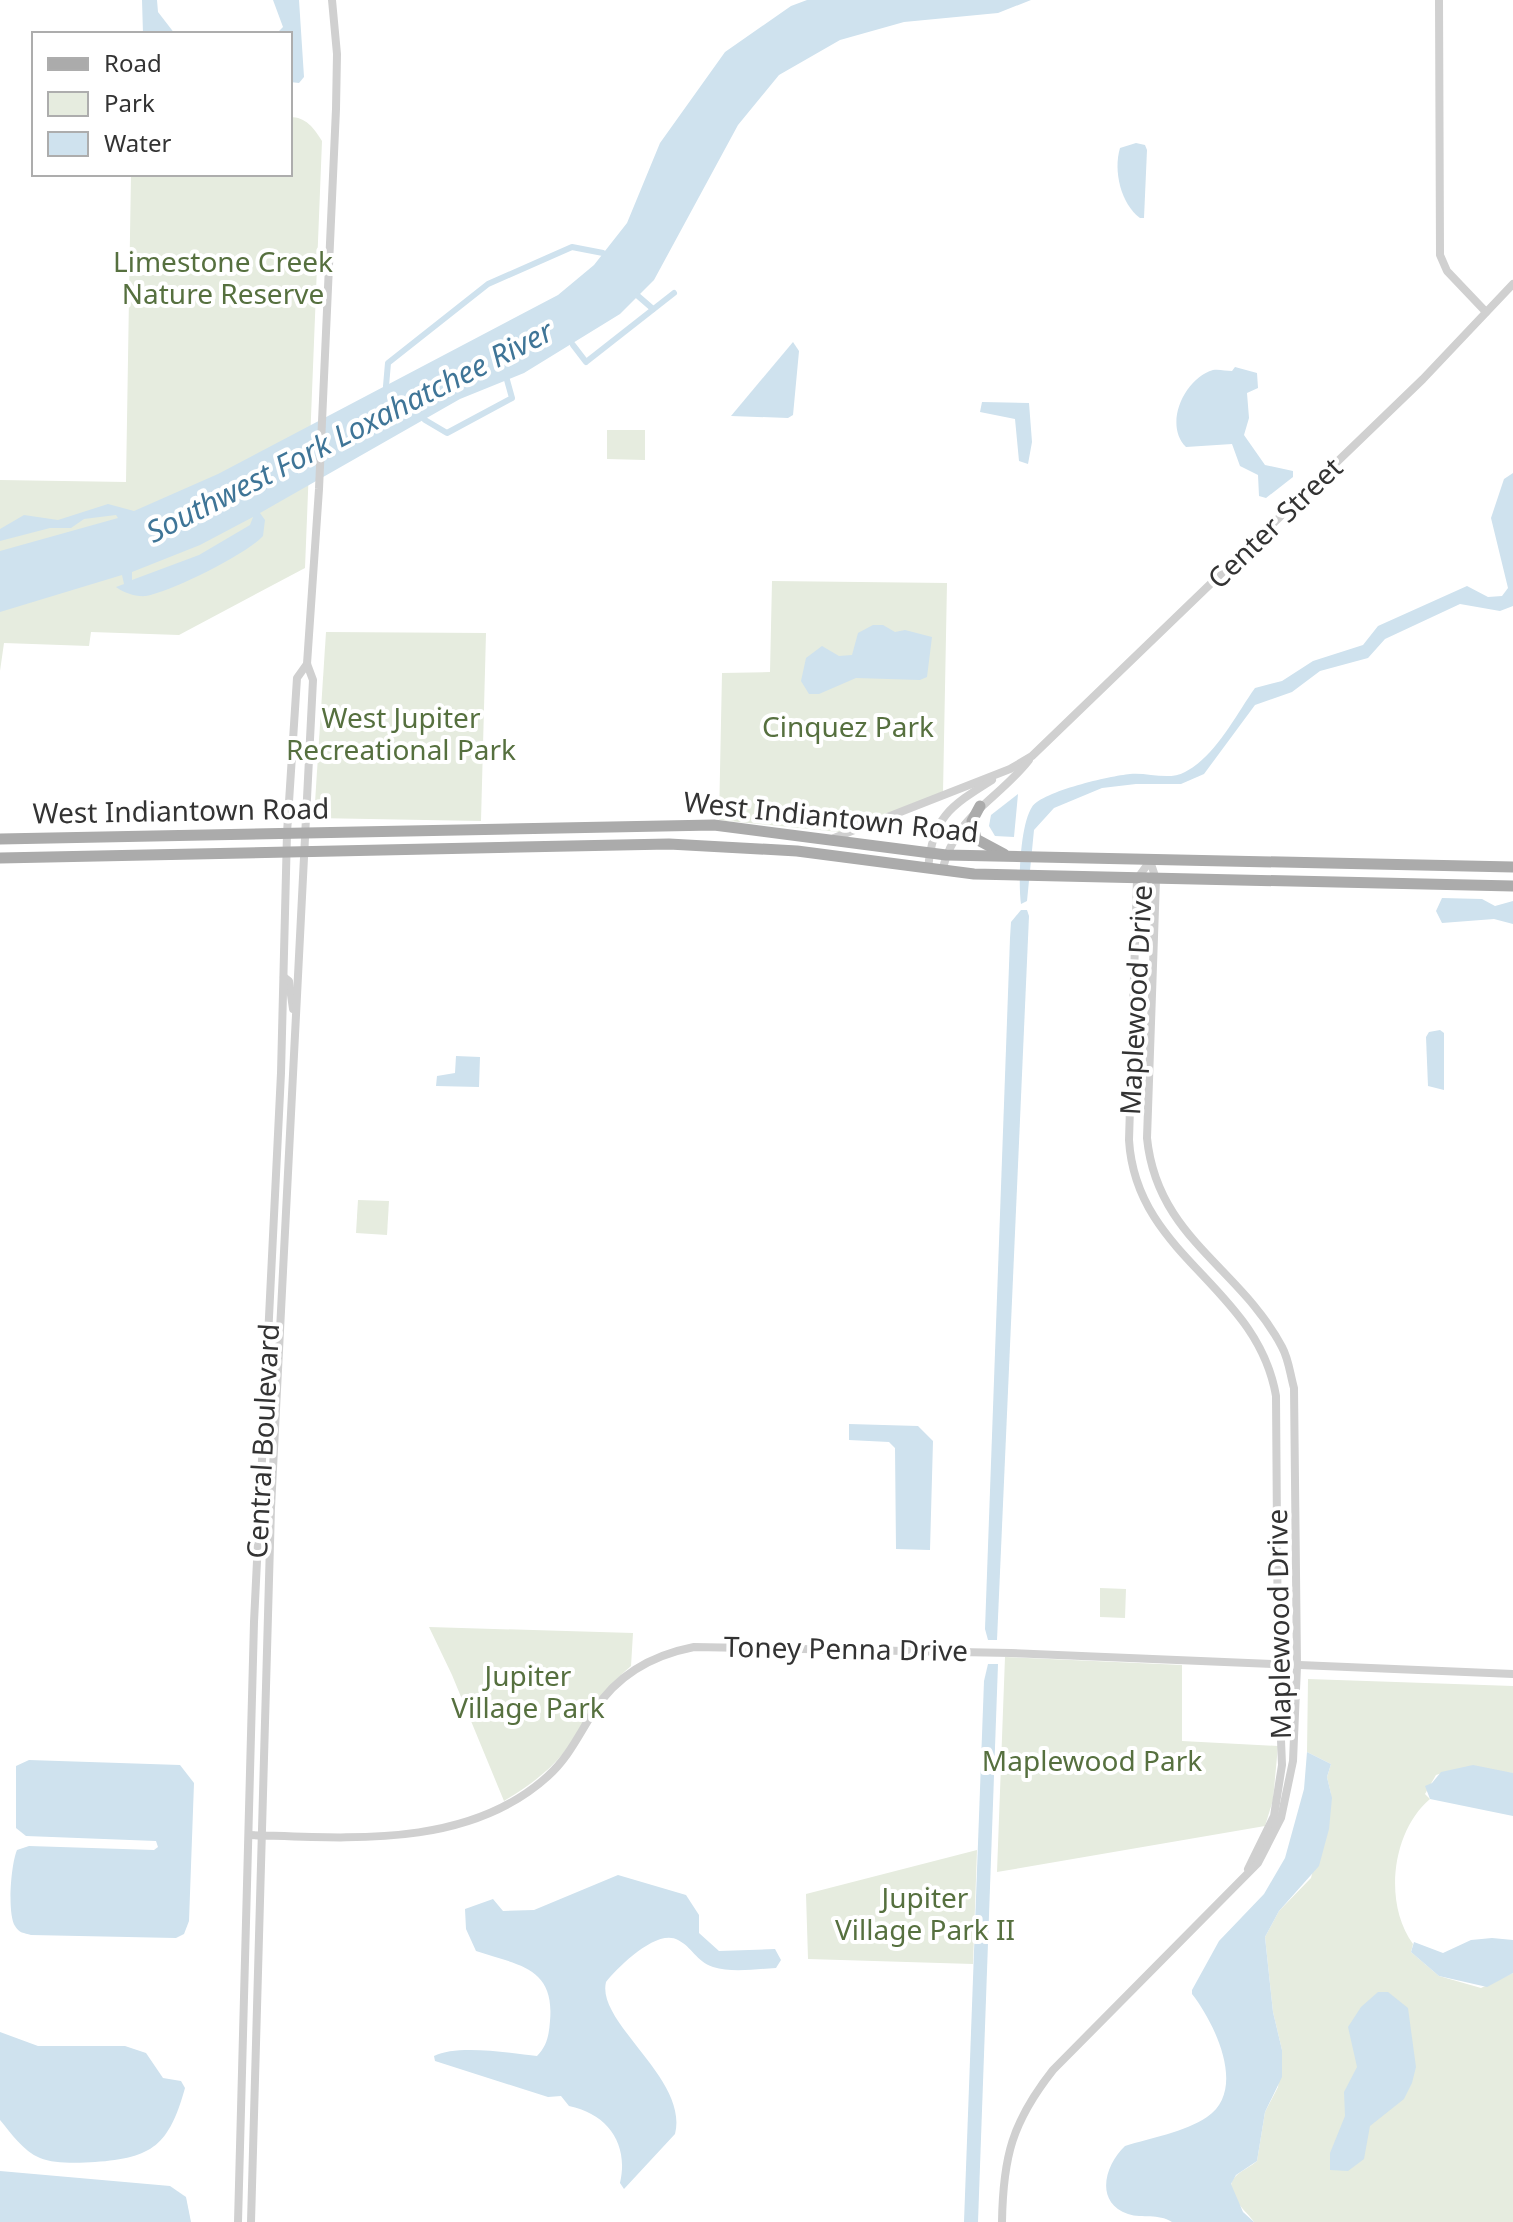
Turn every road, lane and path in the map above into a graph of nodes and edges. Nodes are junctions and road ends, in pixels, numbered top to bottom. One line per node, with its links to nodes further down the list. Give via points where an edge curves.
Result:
1 (332, 0): 5 (street, via 336,109)
2 (1439, 0): 4 (street, via 1440,255 1447,271)
3 (1513, 284): 4 (street, Center Street)
4 (1486, 312): 6 (street, Center Street)
5 (307, 664): 9 (street, Central Boulevard, via 313,680); 10 (street, Central Boulevard, via 297,678)
6 (1032, 756): 7 (street, Center Street); 8 (street, Center Street, via 1016,777)
7 (1010, 769): 12 (street, Center Street); 15 (street, via 949,809 937,824)
8 (980, 806): 16 (street, Center Street); 18 (main road, via 972,821 976,839)
9 (306, 832): 10 (main road, West Indiantown Road); 12 (main road, West Indiantown Road, via 714,825); 14 (street, Central Boulevard)
10 (287, 833): 11 (main road, West Indiantown Road); 13 (street, Central Boulevard)
11 (0, 839)
12 (829, 839): 15 (main road, West Indiantown Road)
13 (286, 849): 14 (main road, West Indiantown Road); 17 (main road, West Indiantown Road); 26 (street, Central Boulevard)
14 (305, 849): 21 (main road, West Indiantown Road, via 710,845); 27 (street, Central Boulevard)
15 (930, 853): 16 (main road, West Indiantown Road); 21 (street)
16 (946, 855): 18 (main road, West Indiantown Road); 22 (street, Center Street)
17 (0, 858)
18 (1015, 858): 19 (main road, West Indiantown Road)
19 (1150, 861): 20 (main road, West Indiantown Road); 23 (street, Maplewood Drive); 24 (street, Maplewood Drive)
20 (1513, 867)
21 (928, 869): 22 (main road, West Indiantown Road)
22 (942, 871): 23 (main road, West Indiantown Road)
23 (1137, 879): 24 (main road, West Indiantown Road); 30 (street, Maplewood Drive, via 1129,1140 1133,1172 1156,1223 1242,1317 1270,1368 1277,1412)
24 (1156, 879): 25 (main road, West Indiantown Road); 31 (street, Maplewood Drive, via 1147,1138 1151,1170 1169,1212 1270,1326 1289,1363 1296,1413)
25 (1513, 886)
26 (283, 976): 27 (street, via 289,981); 28 (street, Central Boulevard)
27 (296, 1033): 29 (street, Central Boulevard)
28 (280, 1092): 29 (street); 33 (street, Central Boulevard, via 257,1546)
29 (293, 1092): 34 (street, Central Boulevard, via 271,1508)
30 (1278, 1665): 31 (street, Toney Penna Drive); 34 (street, Toney Penna Drive, via 694,1647 663,1655 626,1676 603,1699 561,1762 505,1805 404,1835); 35 (street, Maplewood Drive, via 1279,1789 1274,1816)
31 (1297, 1666): 32 (street, Toney Penna Drive); 35 (street, Maplewood Drive, via 1287,1798 1268,1848)
32 (1513, 1674)
33 (249, 1835): 34 (street, Toney Penna Drive); 36 (street, Central Boulevard)
34 (262, 1835): 37 (street, Central Boulevard)
35 (1246, 1874): 38 (street, Maplewood Drive, via 1053,2070 1029,2102 1007,2155)
36 (238, 2222)
37 (251, 2222)
38 (1002, 2222)

